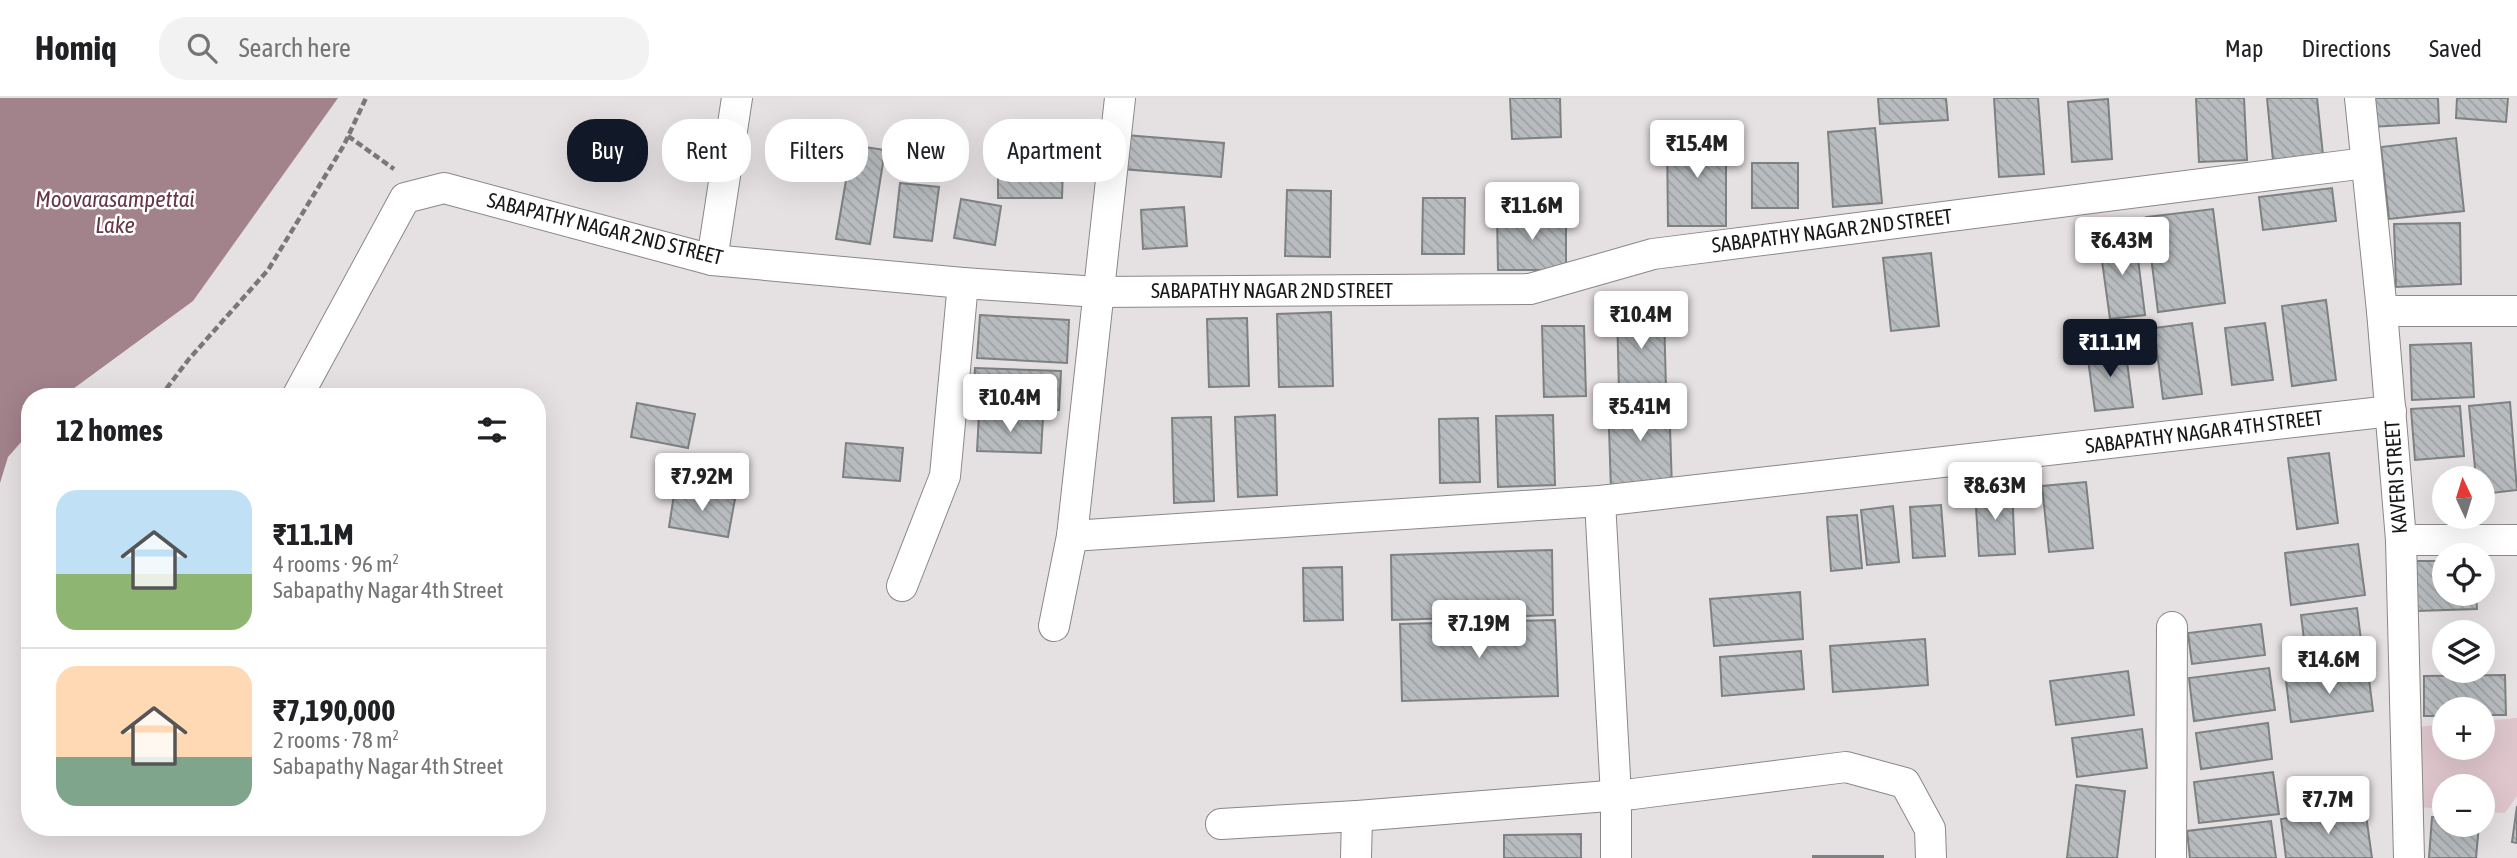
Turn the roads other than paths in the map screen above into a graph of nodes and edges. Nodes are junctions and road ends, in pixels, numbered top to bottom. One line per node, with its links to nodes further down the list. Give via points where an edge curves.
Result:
1 (737, 98): 5 (street)
2 (1120, 98): 7 (street)
3 (2360, 98): 4 (street, KAVERI STREET)
4 (2366, 163): 7 (street, SABAPATHY NAGAR 2ND STREET, via 1653,254 1530,289); 8 (street, KAVERI STREET)
5 (712, 260): 6 (street, SABAPATHY NAGAR 2ND STREET); 10 (street, SABAPATHY NAGAR 2ND STREET, via 444,188 405,198)
6 (963, 283): 7 (street, SABAPATHY NAGAR 2ND STREET); 16 (street, via 945,476)
7 (1098, 292): 13 (street)
8 (2382, 311): 9 (street); 11 (street, KAVERI STREET)
9 (2517, 311)
10 (302, 388)
11 (2391, 411): 12 (street, SABAPATHY NAGAR 4TH STREET); 14 (street, KAVERI STREET)
12 (1600, 501): 13 (street, SABAPATHY NAGAR 4TH STREET); 19 (street)
13 (1072, 536): 17 (street)
14 (2401, 540): 15 (street); 26 (street, KAVERI STREET)
15 (2517, 540)
16 (902, 586)
17 (1054, 626)
18 (2172, 627): 25 (street)
19 (1616, 795): 20 (street); 23 (street); 24 (street, via 1846,766 1905,783 1930,829)
20 (1357, 816): 21 (street); 22 (street)
21 (1221, 824)
22 (1356, 858)
23 (1616, 858)
24 (1931, 858)
25 (2171, 858)
26 (2409, 858)

